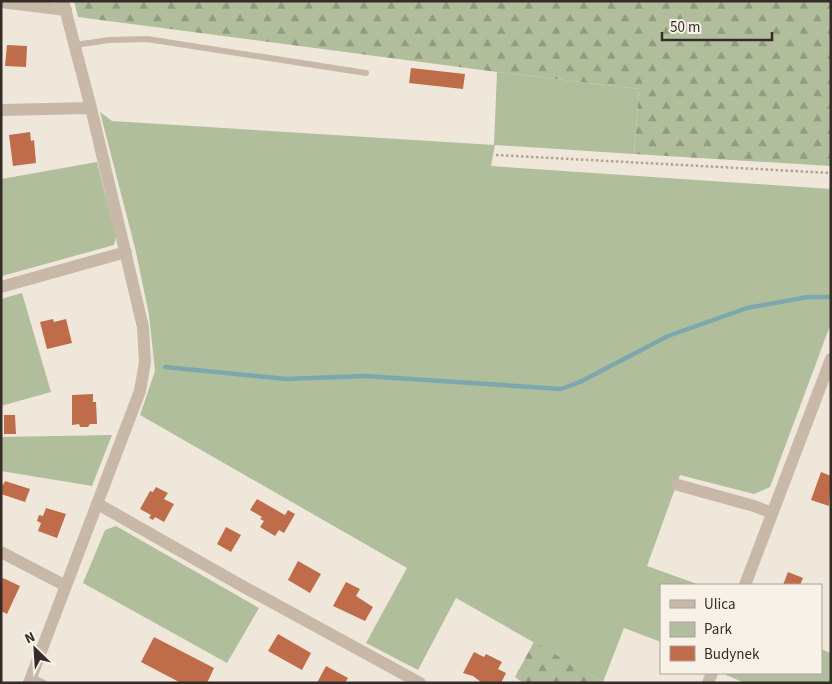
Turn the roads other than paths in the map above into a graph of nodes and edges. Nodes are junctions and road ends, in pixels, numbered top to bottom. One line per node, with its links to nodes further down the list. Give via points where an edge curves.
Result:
1 (1, 2): 2 (street)
2 (65, 6): 3 (street)
3 (75, 45): 4 (lane, via 147,38); 5 (street)
4 (366, 72)
5 (92, 108): 6 (street); 7 (street)
6 (1, 110)
7 (126, 252): 8 (street); 13 (street, via 143,327 145,362 140,391)
8 (1, 287)
9 (831, 359): 10 (street)
10 (819, 388): 11 (street); 14 (street)
11 (831, 395)
12 (678, 485): 14 (street)
13 (98, 504): 17 (street); 20 (street)
14 (772, 513): 16 (street)
15 (1, 552): 17 (street)
16 (745, 584)
17 (66, 586): 18 (street)
18 (30, 680): 19 (lane)
19 (44, 683)
20 (420, 683)

